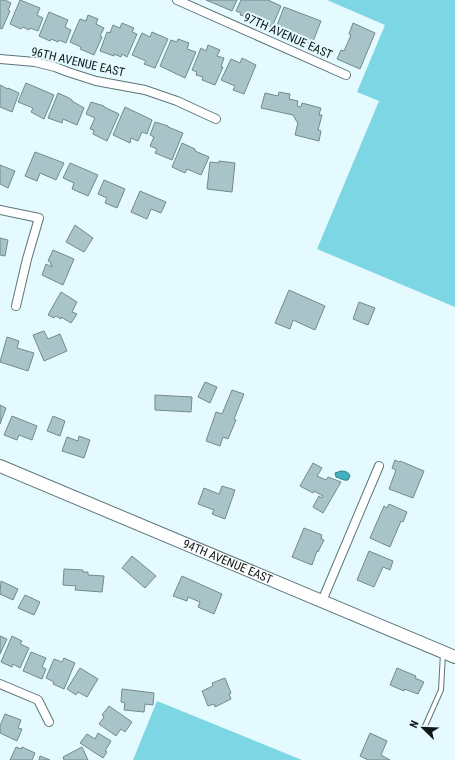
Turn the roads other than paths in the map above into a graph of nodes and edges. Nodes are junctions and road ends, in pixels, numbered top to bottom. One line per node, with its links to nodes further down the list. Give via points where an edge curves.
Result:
1 (176, 0): 3 (street, 97TH AVENUE EAST)
2 (0, 59): 4 (street, 96TH AVENUE EAST, via 35,62 96,81 145,90 177,101)
3 (346, 74)
4 (216, 120)
5 (0, 210): 6 (street, via 39,218)
6 (16, 306)
7 (0, 466): 9 (main road, 94TH AVENUE EAST)
8 (379, 466): 9 (street)
9 (322, 602): 10 (main road, 94TH AVENUE EAST)
10 (443, 652): 11 (main road, 94TH AVENUE EAST); 14 (lane, via 441,690)
11 (455, 657)
12 (0, 684): 13 (street, via 38,700)
13 (49, 722)
14 (425, 726)

